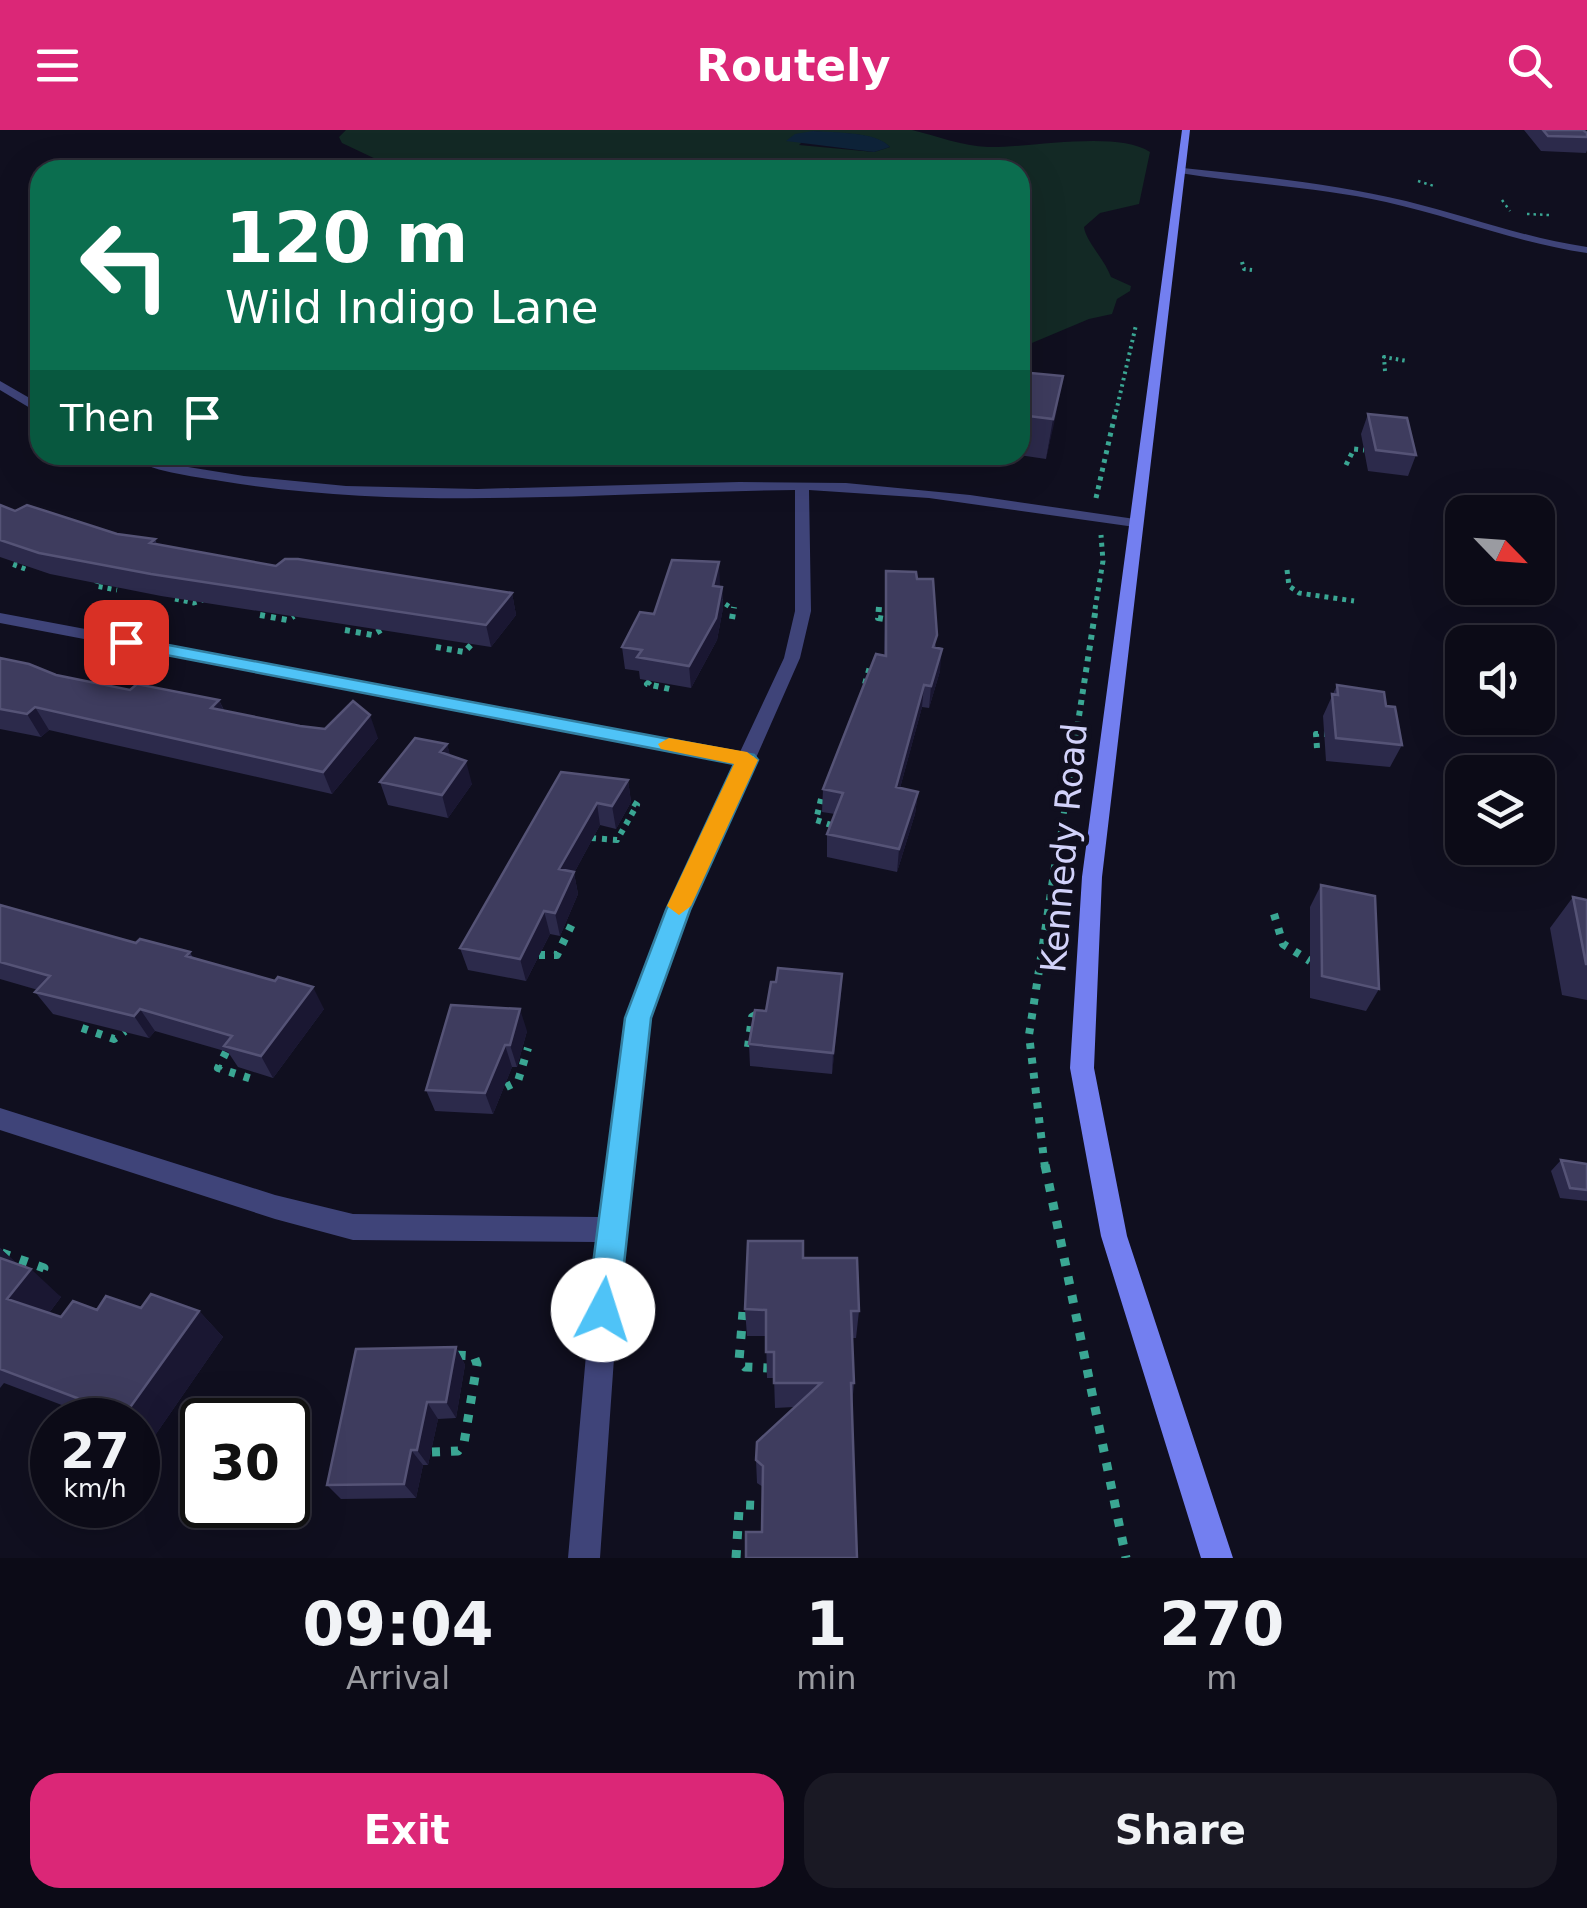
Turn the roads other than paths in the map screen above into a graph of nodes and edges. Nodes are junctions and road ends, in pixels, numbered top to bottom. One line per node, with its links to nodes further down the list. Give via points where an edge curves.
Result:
1 (1186, 130): 2 (main road, Kennedy Road)
2 (1183, 172): 3 (street, via 1344,191); 8 (main road, Kennedy Road)
3 (1587, 250)
4 (0, 386): 5 (street)
5 (30, 404)
6 (173, 465): 7 (street, via 228,479 343,492)
7 (802, 486): 8 (street, via 893,489); 10 (street, via 803,611 792,658)
8 (1135, 523): 14 (main road, Kennedy Road, via 1092,877 1082,1068 1114,1236)
9 (0, 618): 10 (street)
10 (747, 760): 12 (street, via 645,992)
11 (0, 1119): 12 (street, via 353,1227)
12 (610, 1230): 13 (street)
13 (584, 1558)
14 (1218, 1558)

